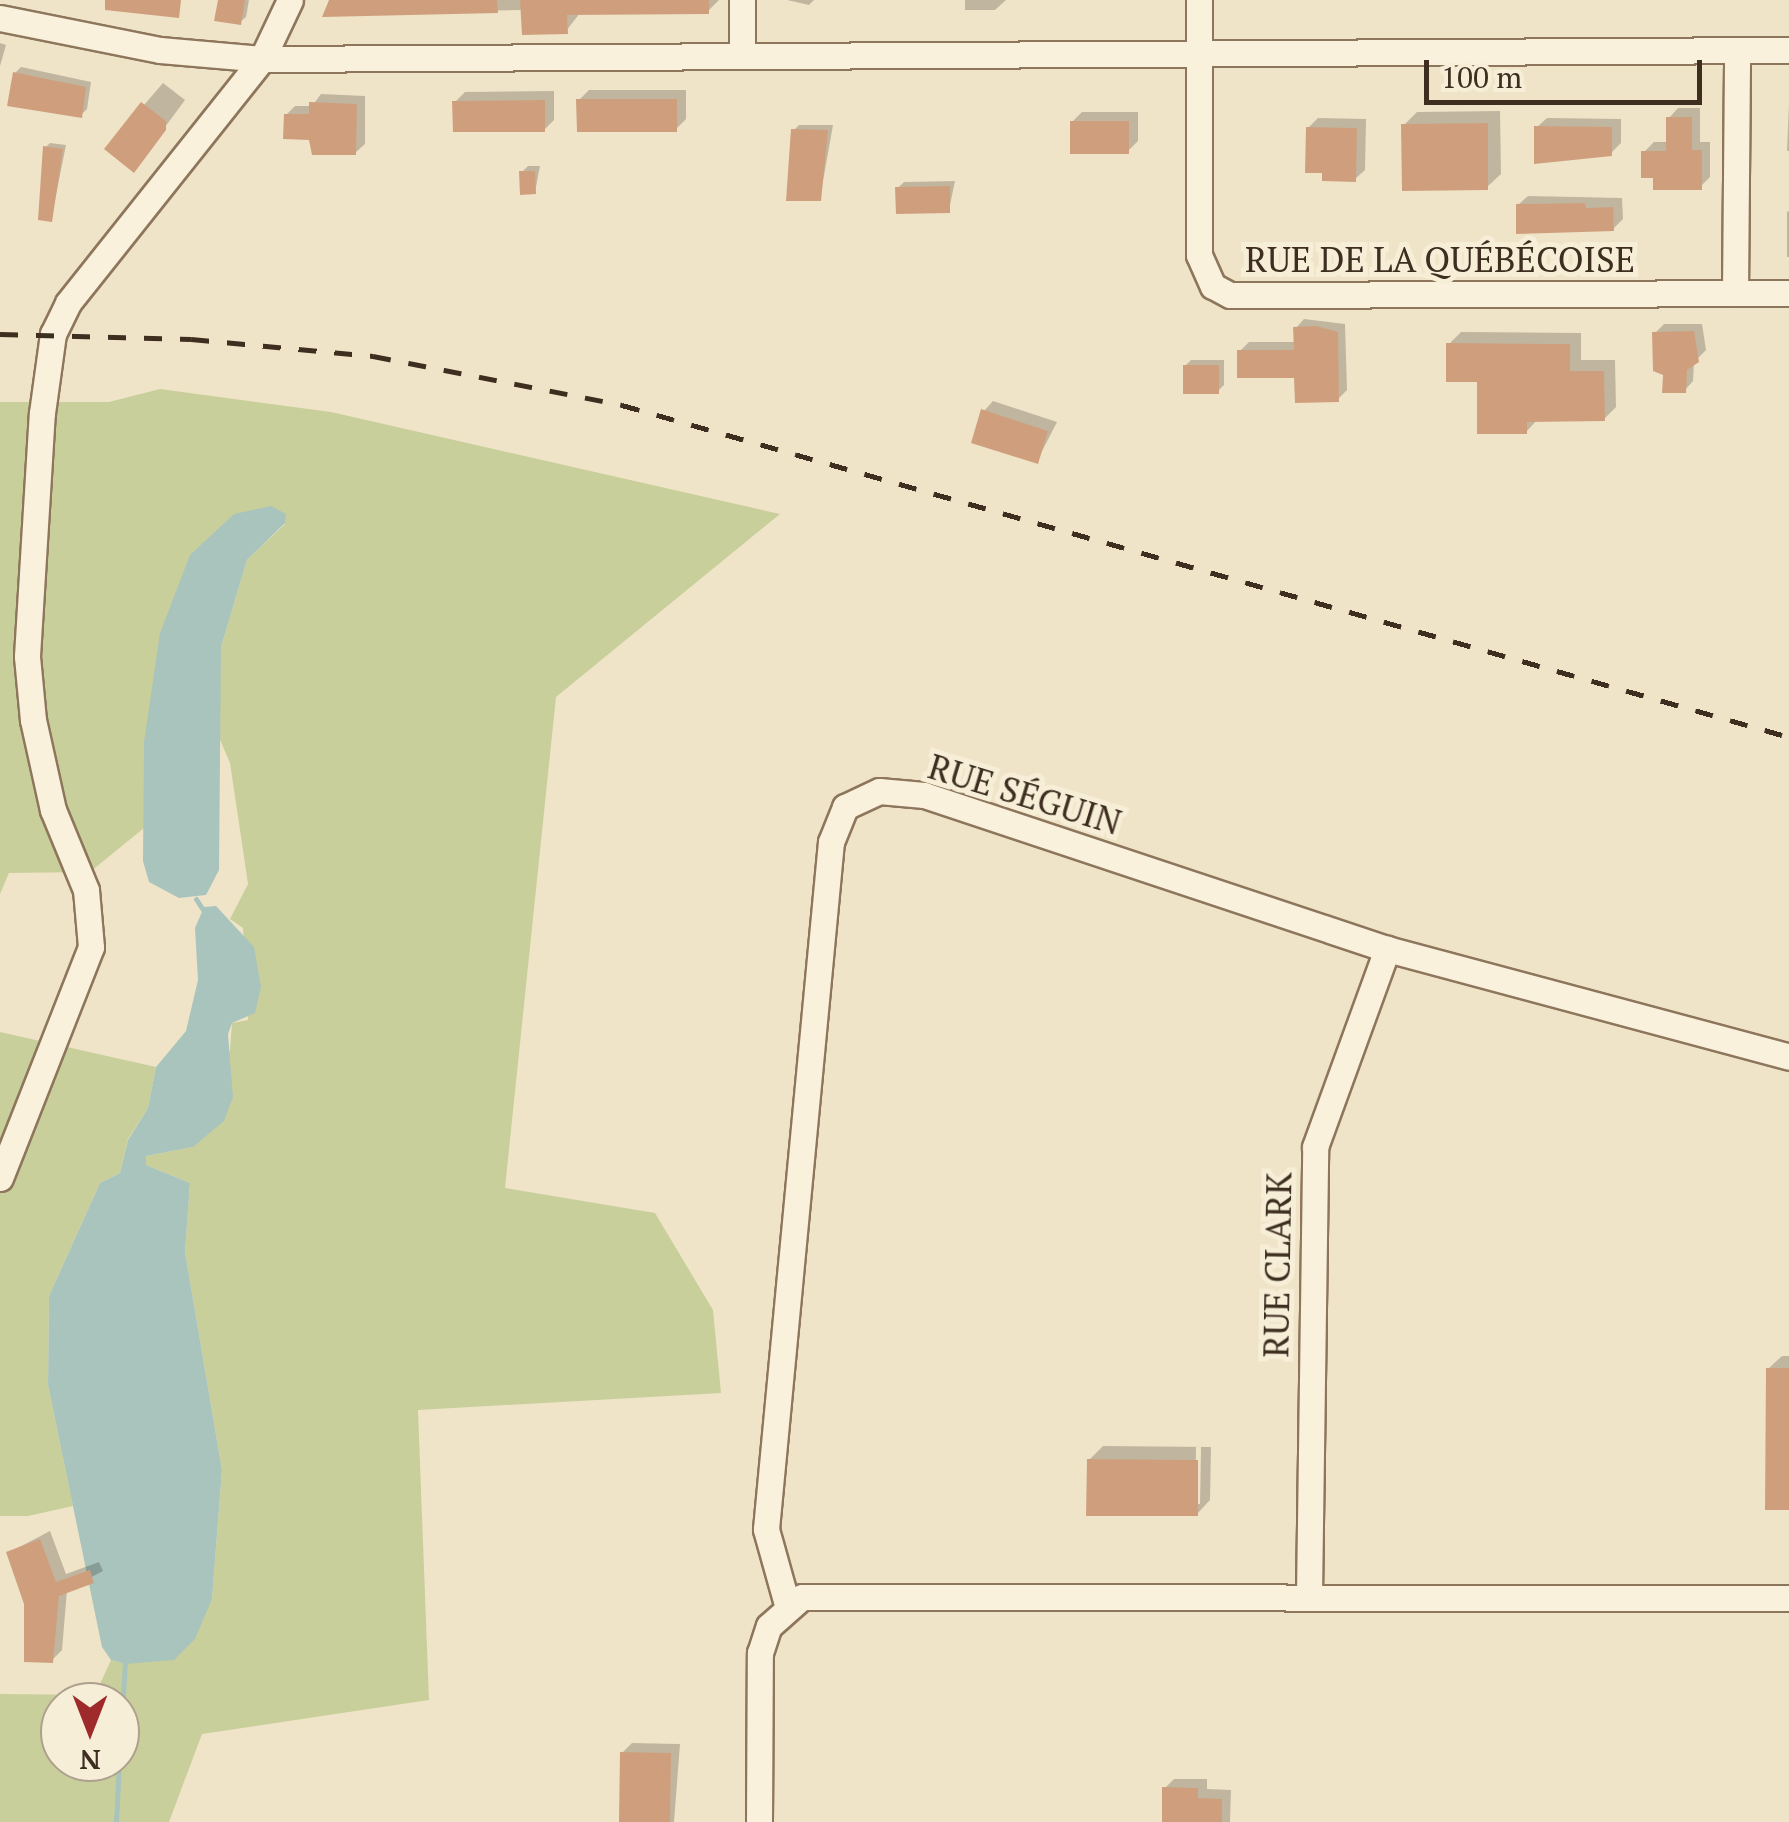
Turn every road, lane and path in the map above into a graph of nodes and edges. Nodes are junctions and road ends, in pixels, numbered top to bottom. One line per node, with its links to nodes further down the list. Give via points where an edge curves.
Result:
1 (290, 0): 9 (street)
2 (742, 0): 8 (street)
3 (1200, 0): 6 (street, RUE DE LA QUÉBÉCOISE)
4 (0, 18): 9 (street, via 160,50)
5 (1789, 50): 7 (street)
6 (1200, 51): 7 (street); 8 (street); 10 (street, RUE DE LA QUÉBÉCOISE, via 1200,254 1213,286 1230,296)
7 (1737, 51): 10 (street)
8 (742, 55): 9 (street)
9 (262, 59): 14 (street, via 68,303 53,334 28,656 33,720 53,810 86,890 91,947)
10 (1734, 293): 11 (street, RUE DE LA QUÉBÉCOISE)
11 (1789, 293)
12 (1387, 950): 13 (street, RUE SÉGUIN); 15 (street, RUE CLARK, via 1315,1146); 17 (street, RUE SÉGUIN, via 924,795 879,791 845,807 831,842 766,1529)
13 (1789, 1057)
14 (0, 1178)
15 (1309, 1595): 16 (street); 17 (street, via 848,1593 802,1598)
16 (1789, 1598)
17 (788, 1608): 18 (street, via 769,1626 760,1653)
18 (759, 1822)

